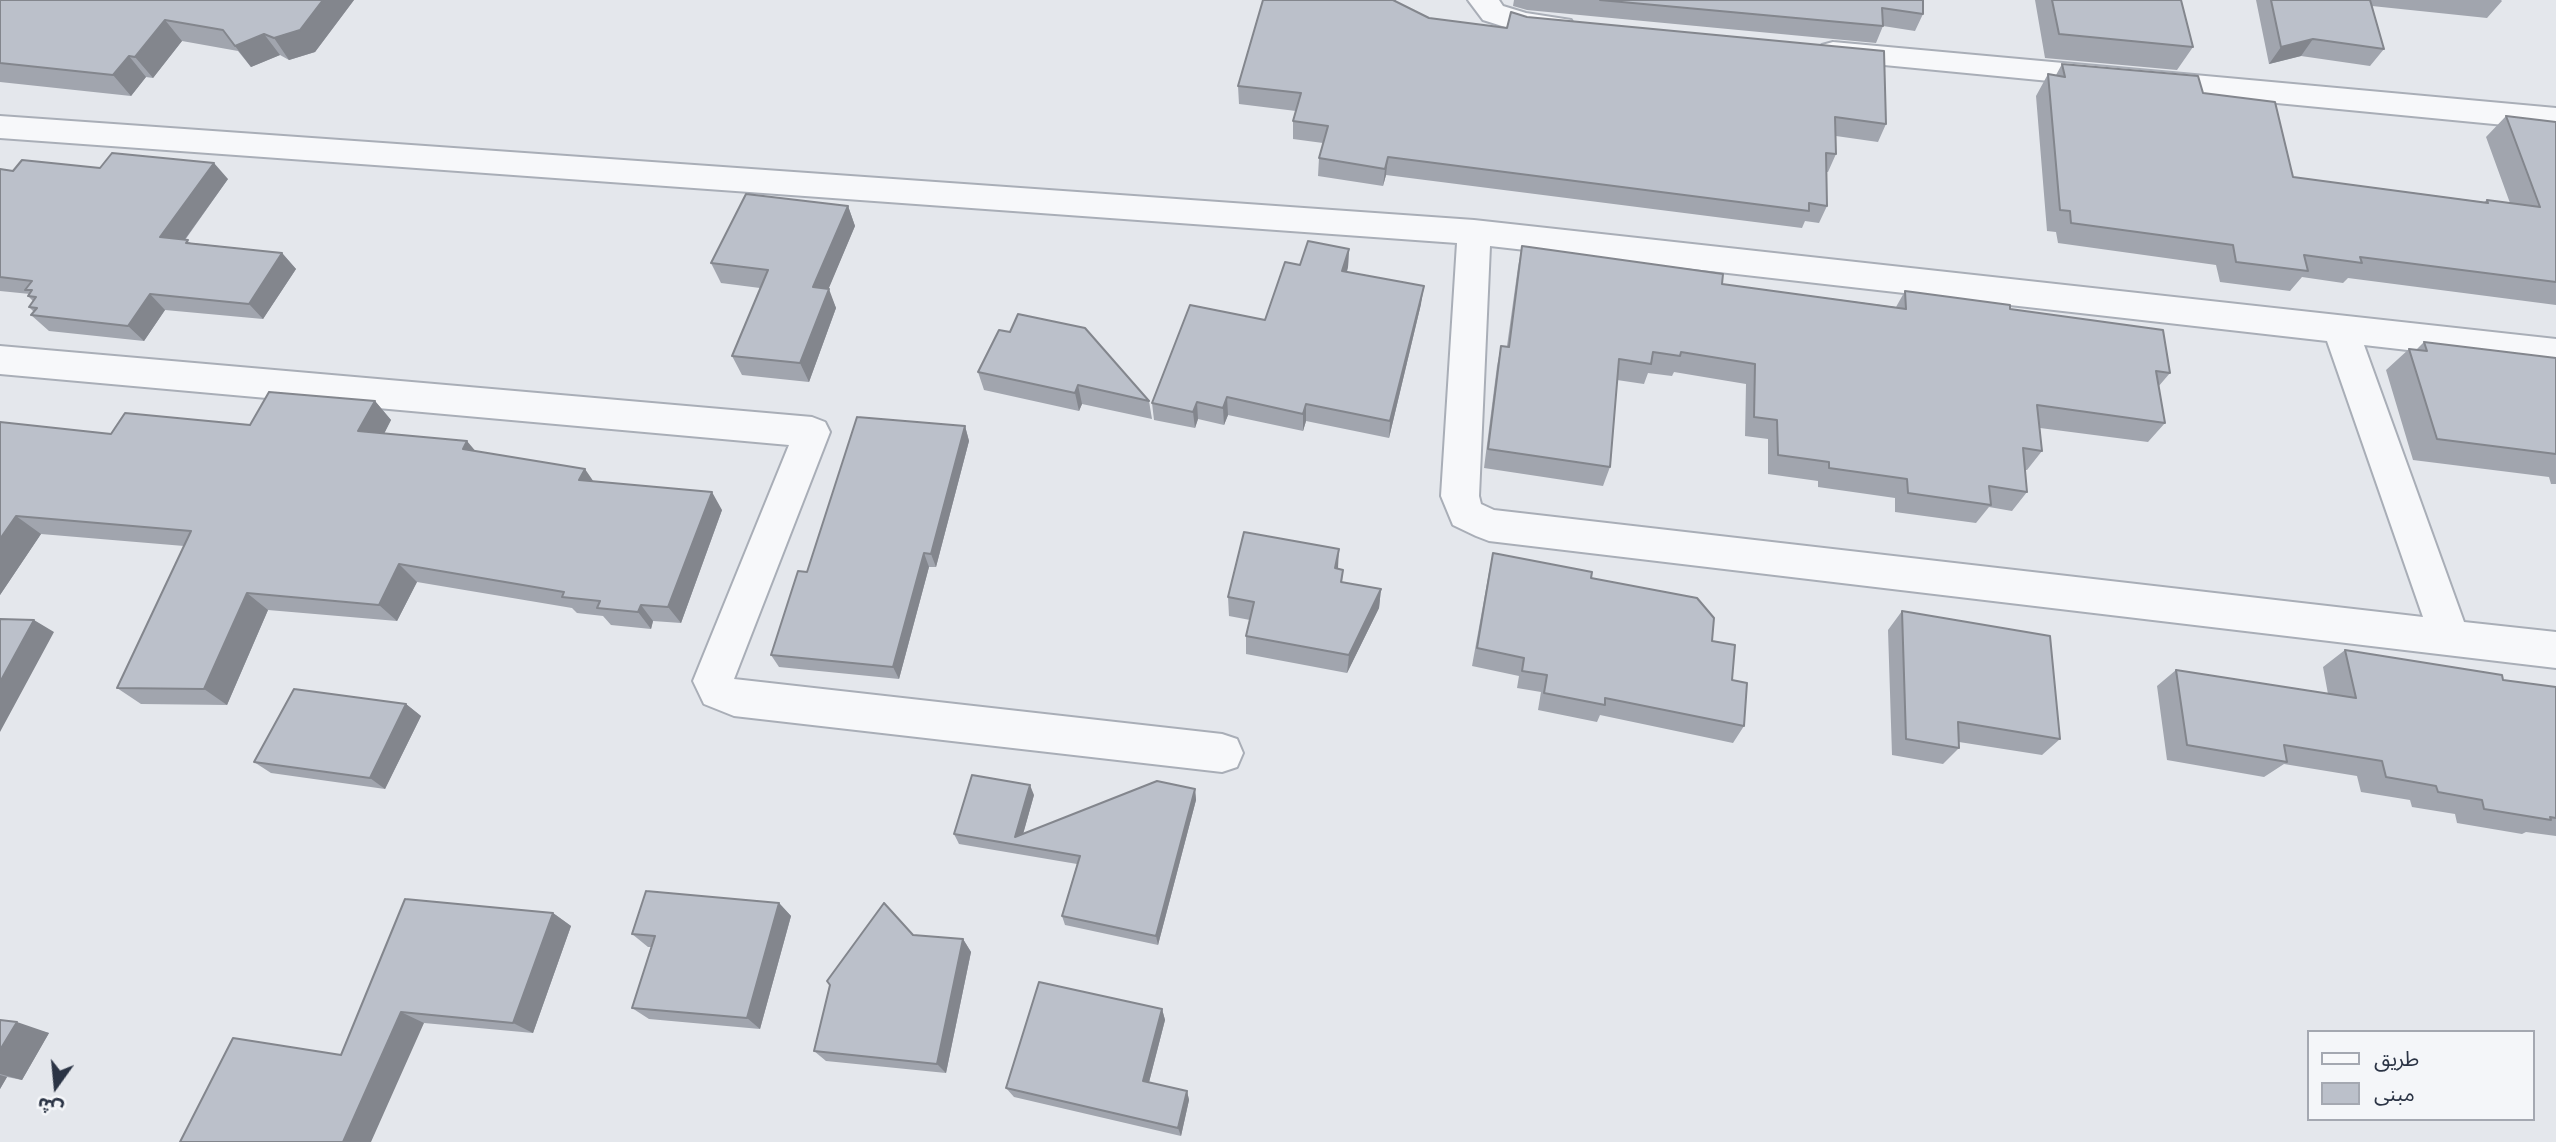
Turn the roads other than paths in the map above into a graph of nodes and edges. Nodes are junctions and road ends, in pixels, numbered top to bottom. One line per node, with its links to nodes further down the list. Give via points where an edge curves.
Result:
1 (1483, 0): 2 (street, via 1493,13 1524,23)
2 (1592, 30)
3 (1799, 49): 4 (street)
4 (2556, 119)
5 (0, 127): 6 (street)
6 (1474, 232): 7 (street); 10 (street, via 1461,496 1466,513 1489,525)
7 (2341, 330): 8 (street); 10 (street)
8 (2556, 353)
9 (0, 360): 12 (street, via 811,432 713,681 718,691 734,698)
10 (2450, 638): 11 (street)
11 (2556, 650)
12 (1222, 753)

